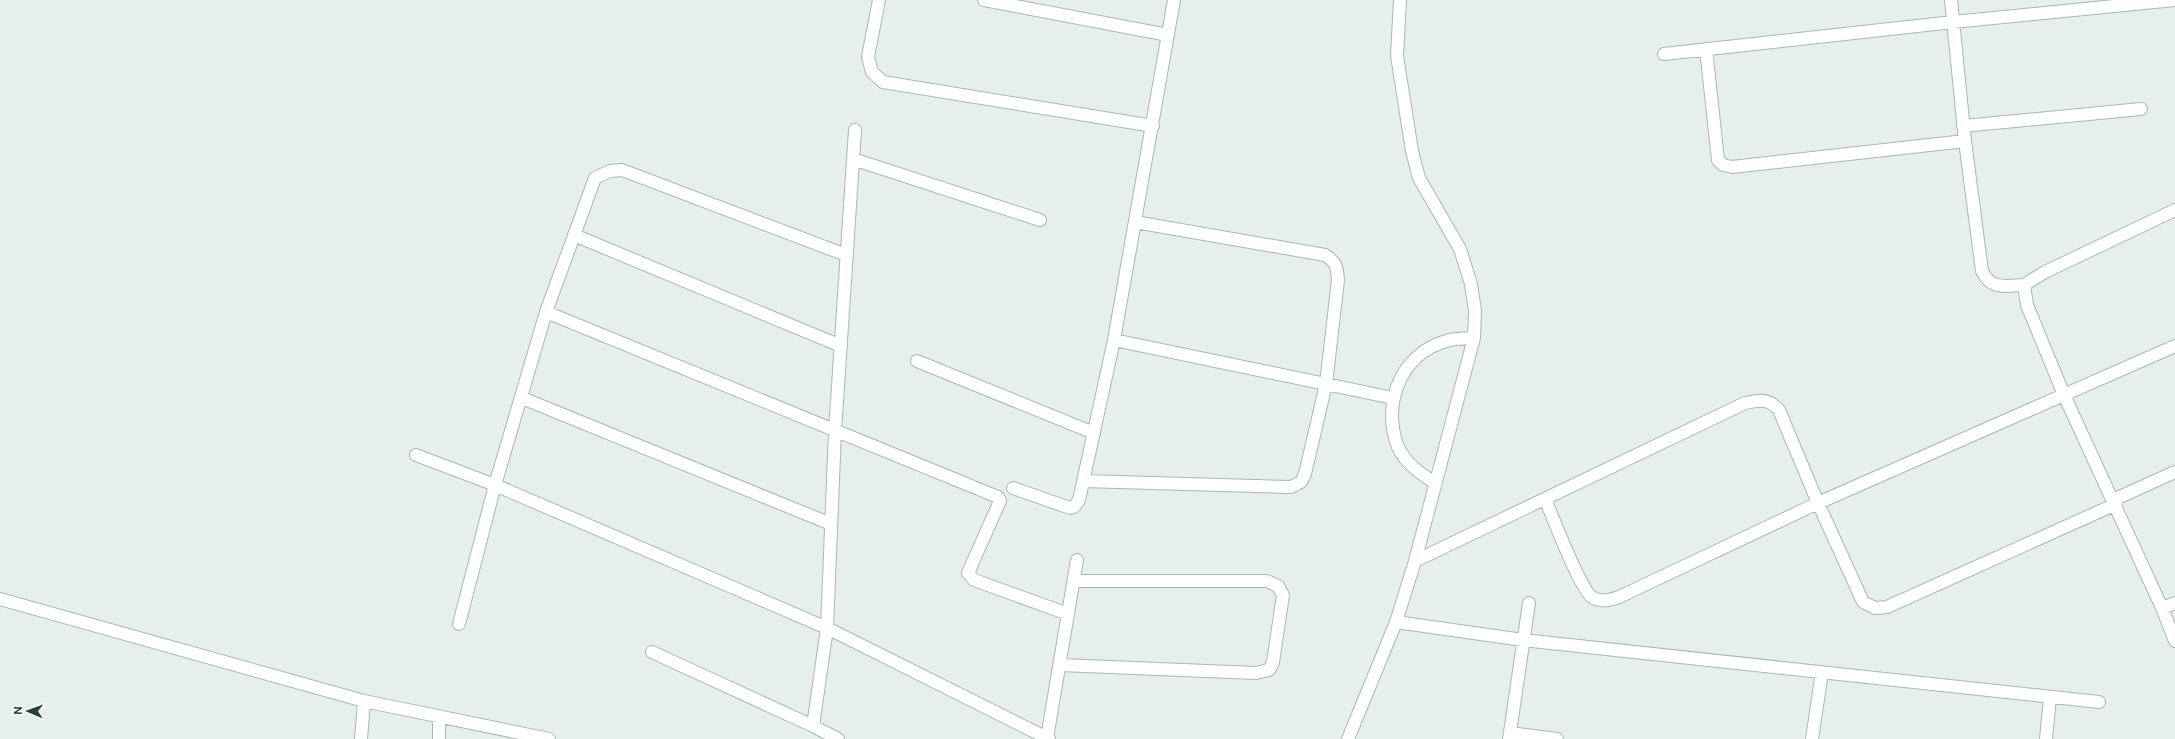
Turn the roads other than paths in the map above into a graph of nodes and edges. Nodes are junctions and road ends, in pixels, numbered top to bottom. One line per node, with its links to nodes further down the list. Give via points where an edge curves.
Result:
1 (879, 0): 12 (street, via 868,57 872,72 883,82)
2 (984, 0): 8 (street)
3 (1174, 0): 8 (street)
4 (1400, 0): 24 (street, via 1397,56 1412,152 1419,178 1460,249 1471,284 1475,311)
5 (1951, 0): 7 (street)
6 (2175, 0): 7 (street)
7 (1953, 22): 9 (street); 13 (street)
8 (1168, 35): 12 (street)
9 (1706, 49): 10 (street); 15 (street, via 1718,160 1723,165 1732,167)
10 (1664, 54)
11 (2141, 109): 13 (street)
12 (1153, 126): 19 (street)
13 (1963, 126): 15 (street)
14 (855, 130): 16 (street)
15 (1965, 141): 22 (street, via 1982,270 1992,285)
16 (853, 159): 18 (street); 21 (street)
17 (2175, 210): 22 (street)
18 (1040, 220)
19 (1135, 222): 25 (street); 29 (street, via 1325,255 1335,262 1338,280)
20 (574, 235): 21 (street, via 595,178 610,171 622,170); 23 (street); 26 (street)
21 (846, 255): 26 (street)
22 (2019, 285): 30 (street)
23 (546, 312): 31 (street); 33 (street)
24 (1474, 338): 32 (street, via 1447,340 1422,352 1403,372); 38 (street)
25 (1114, 340): 29 (street); 34 (street)
26 (841, 346): 33 (street)
27 (2175, 346): 30 (street)
28 (917, 361): 34 (street)
29 (1326, 384): 32 (street); 37 (street, via 1305,474 1301,482 1291,487)
30 (2064, 395): 42 (street); 43 (street)
31 (522, 398): 39 (street); 44 (street)
32 (1393, 398): 38 (street, via 1391,423 1398,448 1414,469)
33 (835, 431): 44 (street); 52 (street, via 998,497 1000,501 968,573 974,580)
34 (1094, 433): 37 (street)
35 (416, 454): 39 (street)
36 (2175, 472): 42 (street)
37 (1083, 481): 40 (street, via 1077,504 1070,508)
38 (1434, 483): 46 (street)
39 (495, 485): 54 (street); 55 (street)
40 (1013, 488)
41 (1545, 499): 43 (street, via 1579,578 1592,597 1606,602); 43 (street, via 1745,403 1758,400 1772,402 1779,410); 46 (street)
42 (2115, 502): 43 (street, via 1887,607 1875,608 1863,602); 51 (street)
43 (1818, 503)
44 (831, 524): 55 (street)
45 (1077, 560): 47 (street)
46 (1415, 561): 53 (street)
47 (1074, 580): 52 (street); 59 (street, via 1267,581 1278,586 1282,595 1273,662 1269,670 1256,673)
48 (0, 599): 62 (street)
49 (1529, 603): 56 (street)
50 (2175, 603): 51 (street)
51 (2162, 608): 57 (street)
52 (1068, 614): 59 (street)
53 (1396, 622): 56 (street); 72 (street)
54 (459, 624)
55 (827, 628): 65 (street); 67 (street)
56 (1523, 640): 60 (street); 66 (street)
57 (2175, 641)
58 (652, 652): 65 (street)
59 (1060, 665): 67 (street)
60 (1822, 672): 61 (street); 74 (street)
61 (2050, 697): 63 (street); 75 (street)
62 (364, 701): 64 (street); 68 (street)
63 (2099, 702)
64 (439, 717): 69 (street); 70 (street)
65 (813, 726): 71 (street)
66 (1510, 736): 73 (street)
67 (1048, 738)
68 (361, 739)
69 (439, 739)
70 (549, 739)
71 (838, 739)
72 (1348, 739)
73 (1557, 739)
74 (1812, 739)
75 (2046, 739)

